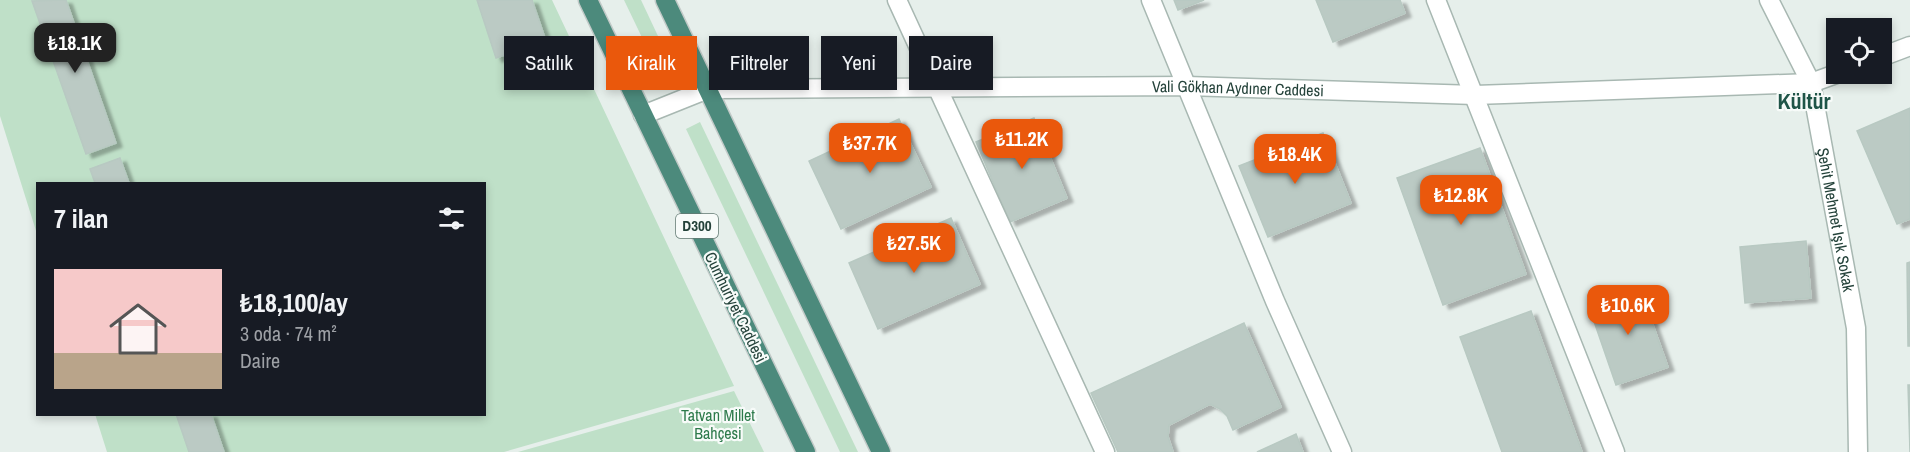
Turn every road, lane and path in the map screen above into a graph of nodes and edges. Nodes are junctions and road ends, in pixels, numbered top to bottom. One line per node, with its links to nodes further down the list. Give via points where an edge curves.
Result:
1 (588, 0): 18 (highway, Cumhuriyet Caddesi / D300)
2 (665, 0): 15 (highway)
3 (897, 0): 7 (street)
4 (1151, 0): 12 (street)
5 (1436, 0): 17 (street)
6 (1769, 0): 11 (street, Şehit Mehmet Işık Sokak)
7 (914, 36)
8 (1910, 45): 9 (street)
9 (1892, 52)
10 (1826, 78): 11 (street, Vali Gökhan Aydıner Caddesi)
11 (1811, 83): 17 (street, Vali Gökhan Aydıner Caddesi); 24 (street, Şehit Mehmet Işık Sokak, via 1856,328)
12 (1187, 86): 14 (street, Vali Gökhan Aydıner Caddesi); 17 (street, Vali Gökhan Aydıner Caddesi); 22 (street)
13 (909, 88): 15 (street, Vali Gökhan Aydıner Caddesi)
14 (993, 88)
15 (708, 89): 18 (street, Vali Gökhan Aydıner Caddesi); 20 (highway)
16 (940, 90): 21 (street)
17 (1475, 94): 23 (street)
18 (643, 115): 19 (highway, Cumhuriyet Caddesi / D300)
19 (806, 452)
20 (881, 452)
21 (1105, 452)
22 (1342, 452)
23 (1615, 452)
24 (1858, 452)

